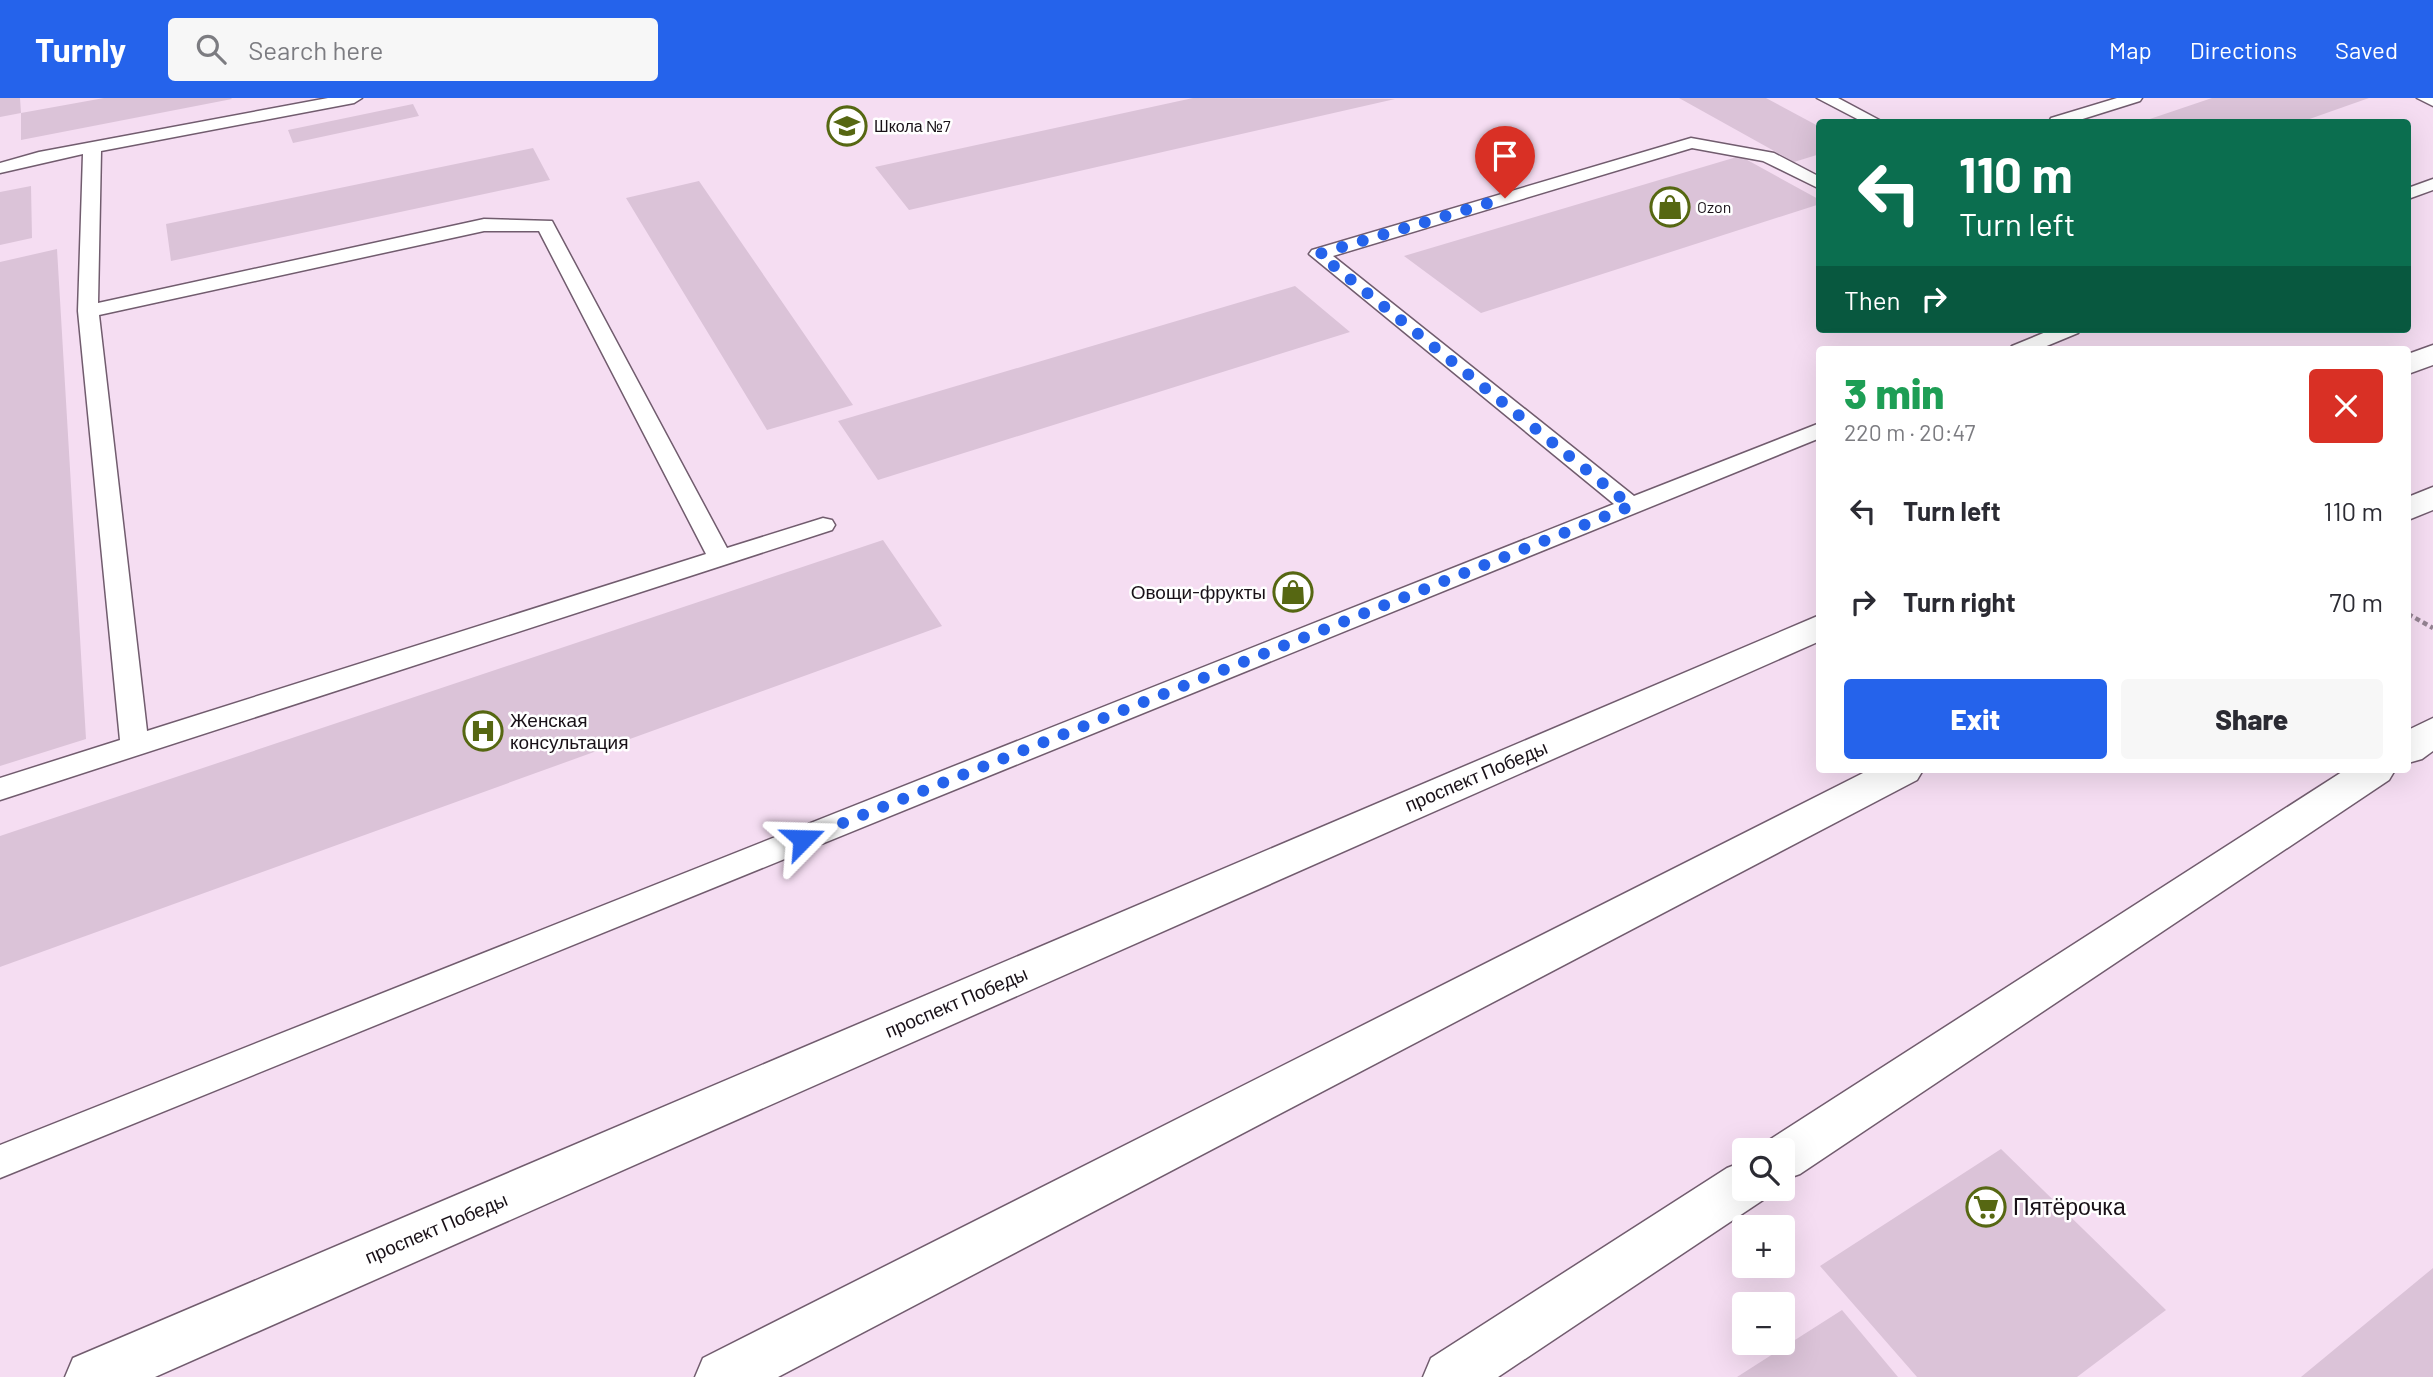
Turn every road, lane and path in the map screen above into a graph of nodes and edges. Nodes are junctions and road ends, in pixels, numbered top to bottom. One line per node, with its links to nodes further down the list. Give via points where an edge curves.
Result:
1 (354, 98): 8 (lane)
2 (1825, 98): 6 (lane)
3 (2134, 98): 7 (lane)
4 (2425, 98): 5 (lane)
5 (2433, 101)
6 (1869, 119)
7 (2067, 119)
8 (92, 147): 9 (lane); 13 (lane)
9 (0, 168)
10 (1816, 182): 20 (lane, via 1768,157 1691,143 1319,254)
11 (2433, 184): 12 (lane)
12 (2411, 193)
13 (89, 311): 23 (lane, via 484,225 545,225); 28 (lane)
14 (2061, 333): 15 (lane)
15 (2029, 346)
16 (2433, 354): 17 (main road)
17 (2411, 364)
18 (1816, 432): 20 (lane)
19 (2433, 497): 21 (main road)
20 (1631, 506): 34 (lane)
21 (2411, 508)
22 (822, 525): 23 (lane)
23 (720, 558): 28 (lane)
24 (2411, 616): 25 (path)
25 (2433, 628)
26 (1816, 629): 36 (main road, проспект Победы)
27 (2433, 732): 29 (main road)
28 (135, 746): 32 (lane)
29 (2411, 746)
30 (1897, 773): 37 (main road)
31 (2370, 773): 33 (main road)
32 (0, 789)
33 (1795, 1150)
34 (0, 1162)
35 (1732, 1193): 38 (main road)
36 (92, 1377)
37 (722, 1377)
38 (1450, 1377)

